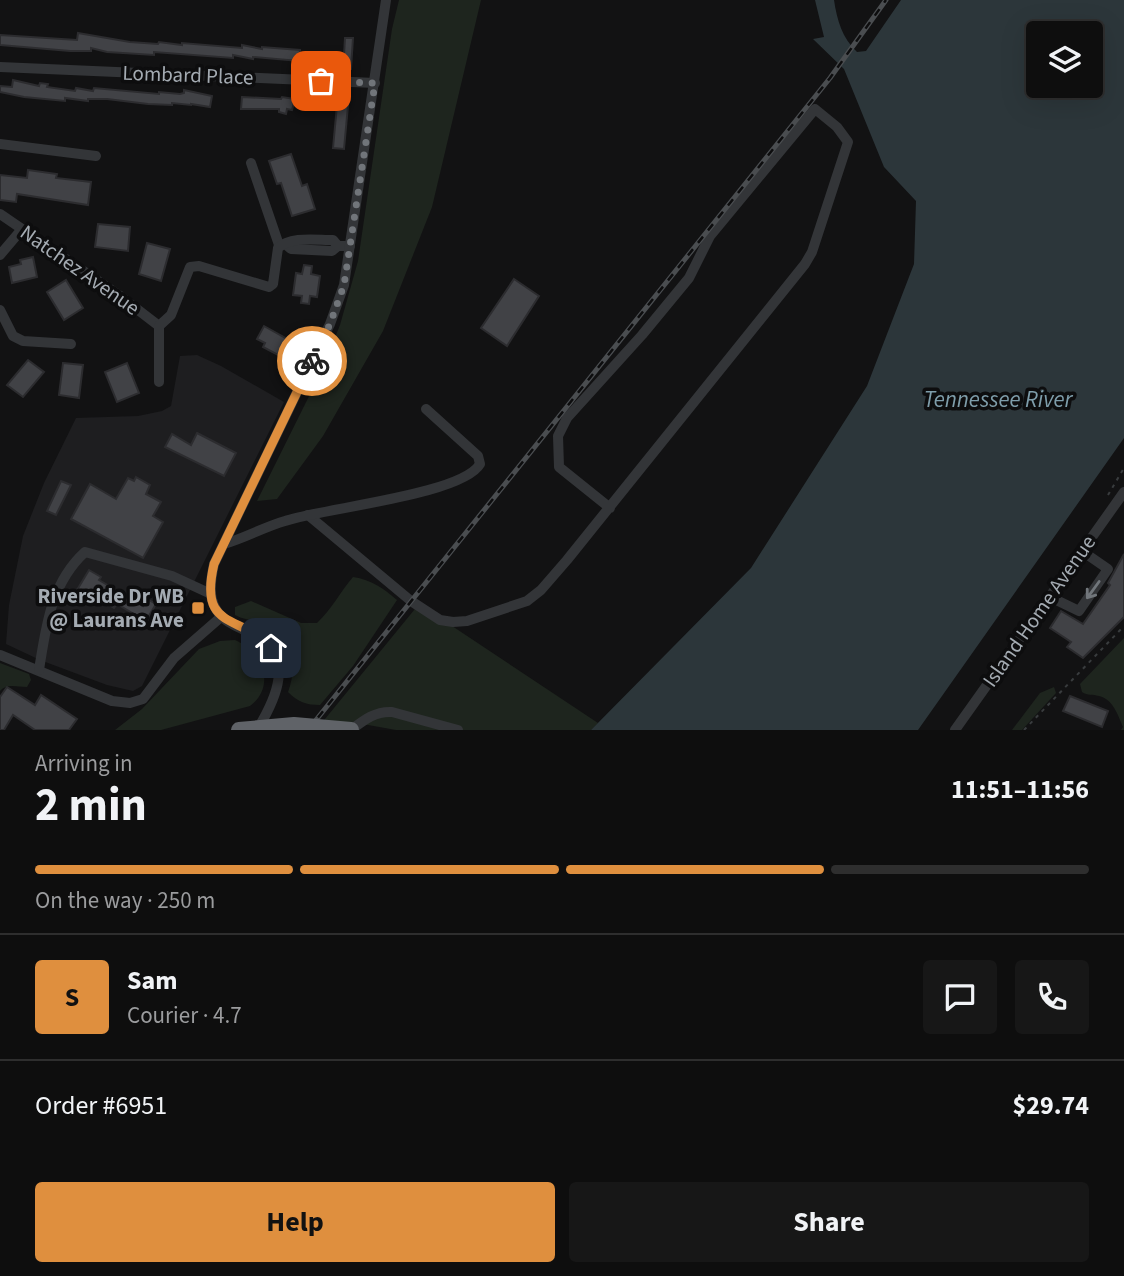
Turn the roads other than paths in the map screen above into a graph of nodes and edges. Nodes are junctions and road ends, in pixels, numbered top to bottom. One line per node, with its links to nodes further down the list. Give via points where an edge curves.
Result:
1 (386, 0): 3 (street)
2 (0, 67): 3 (street, Lombard Place)
3 (375, 83): 10 (street)
4 (0, 144): 5 (street)
5 (96, 156)
6 (251, 163): 9 (street)
7 (0, 214): 8 (street, Natchez Avenue)
8 (22, 229): 11 (street); 14 (street, Natchez Avenue)
9 (282, 245): 10 (street, via 291,240 333,240); 13 (street, via 272,286 190,267)
10 (344, 246): 22 (street, via 344,285 330,324)
11 (0, 256)
12 (0, 310): 16 (street, via 13,336 23,341)
13 (171, 315): 14 (street); 15 (street)
14 (147, 317): 15 (street, Natchez Avenue)
15 (159, 326): 17 (street)
16 (71, 344)
17 (159, 383)
18 (426, 409): 21 (street, via 478,456 477,469 452,484)
19 (1124, 492): 23 (street, Island Home Avenue)
20 (610, 508): 20 (street, via 812,252 848,142 815,109 710,236 689,278 568,418 558,436 559,467); 21 (street, via 527,601 453,622 440,620 411,601)
21 (308, 515): 22 (street)
22 (224, 544): 24 (street, via 214,564)
23 (1082, 551): 25 (street, Island Home Avenue); 25 (street, one-way to 25, via 1108,569 1079,611)
24 (211, 594): 26 (street); 28 (street, via 172,576 85,552 52,600)
25 (1050, 597): 33 (street, Island Home Avenue)
26 (221, 617): 28 (street, via 174,658 143,699 130,703 113,701); 30 (street, via 266,642 277,659 278,684)
27 (0, 655): 28 (street)
28 (38, 670)
29 (239, 730): 31 (highway, bridge, via 293,725)
30 (257, 730)
31 (351, 730): 32 (street, via 382,711)
32 (458, 730)
33 (956, 730)

